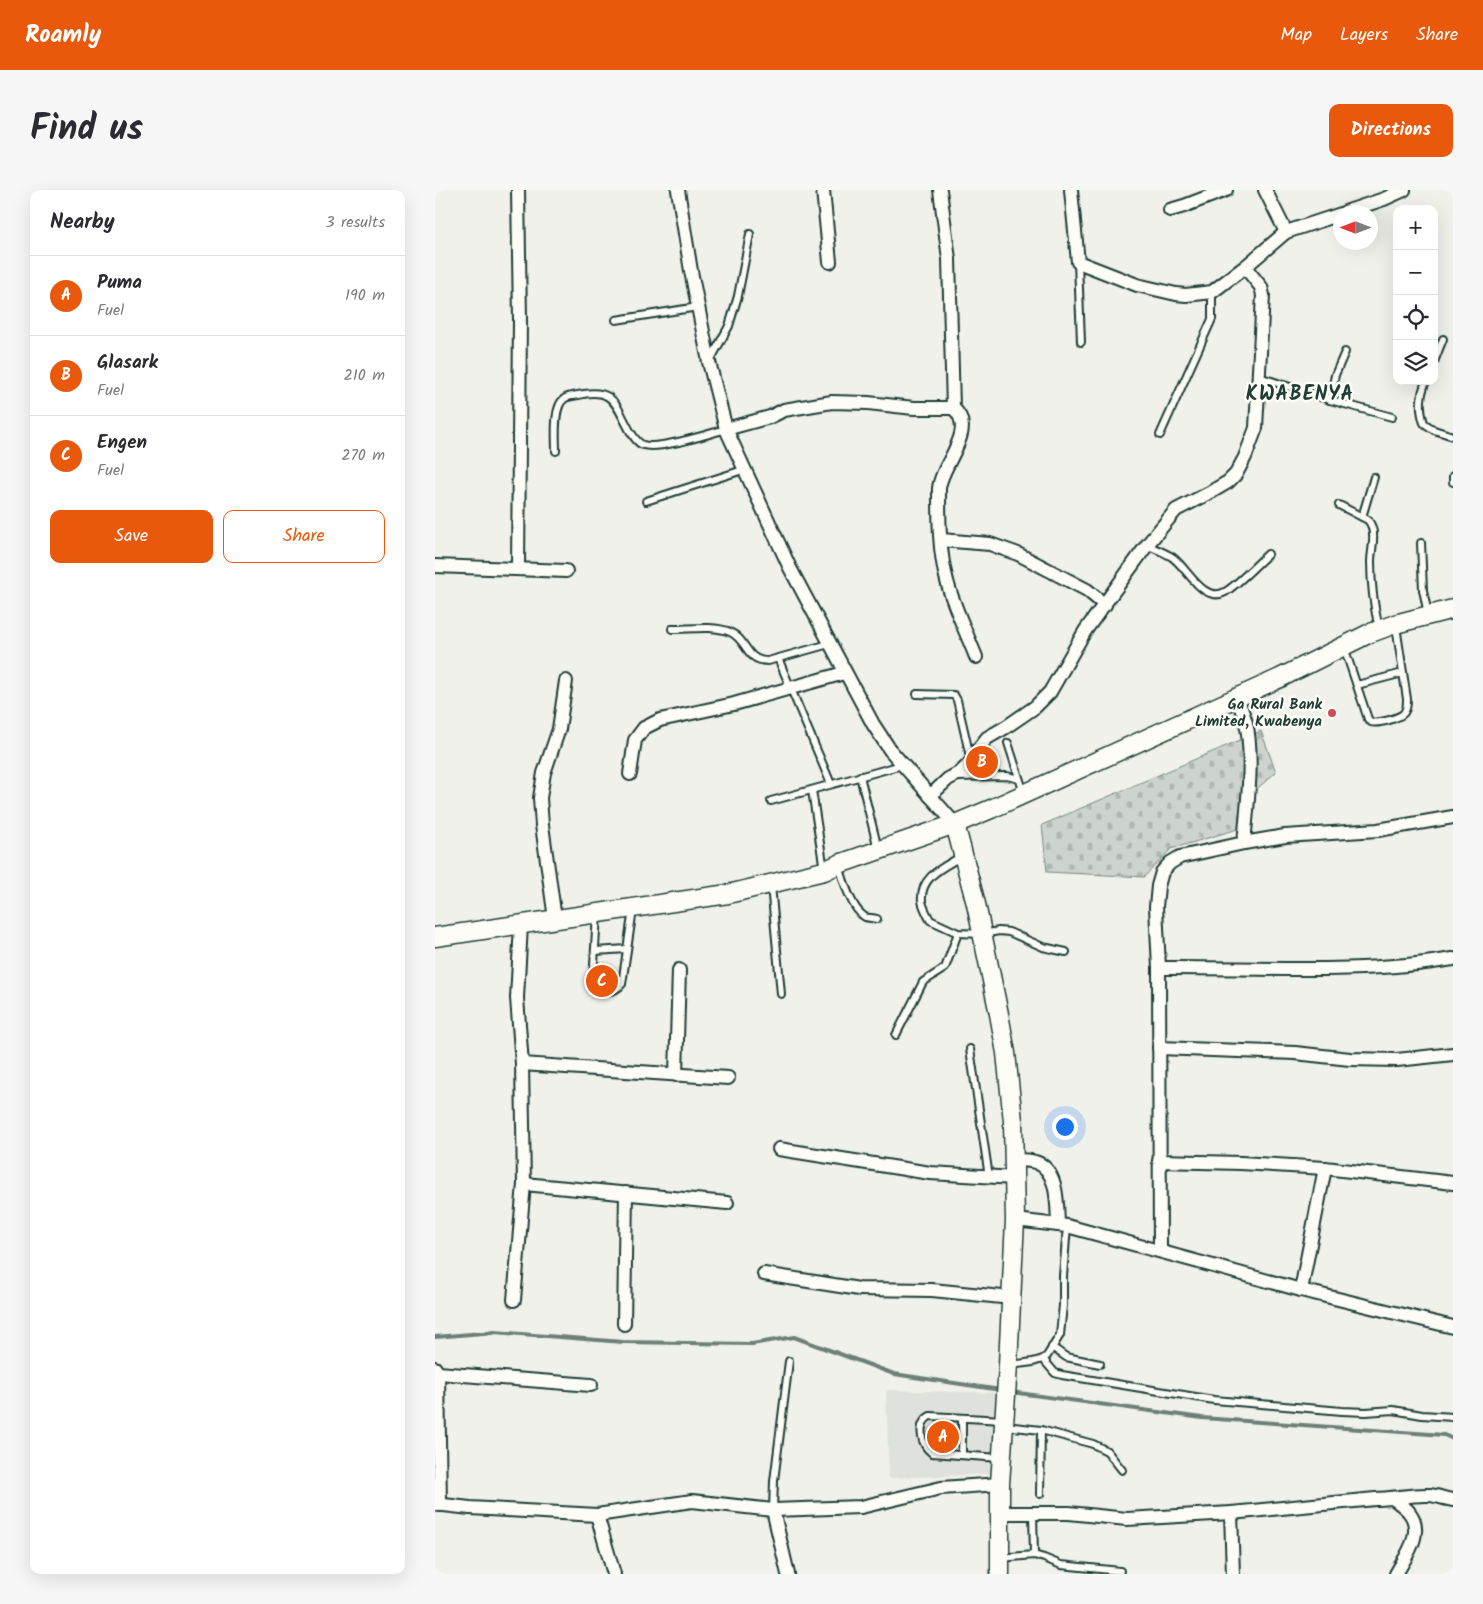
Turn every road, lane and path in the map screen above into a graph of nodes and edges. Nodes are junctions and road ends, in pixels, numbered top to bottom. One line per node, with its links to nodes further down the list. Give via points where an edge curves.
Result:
1 (518, 190): 46 (street)
2 (679, 190): 18 (street)
3 (823, 190): 14 (street)
4 (940, 190): 28 (street, via 949,259)
5 (1071, 190): 15 (street)
6 (1227, 190): 10 (street)
7 (1265, 190): 12 (street)
8 (1403, 190): 9 (street)
9 (1366, 205)
10 (1170, 210)
11 (1333, 217): 12 (street)
12 (1286, 232): 16 (street)
13 (750, 234): 24 (lane, via 729,326)
14 (830, 262)
15 (1078, 262): 17 (street, via 1137,285 1176,294); 21 (lane)
16 (1245, 267): 17 (street); 25 (street, via 1261,287 1263,295)
17 (1212, 292): 31 (lane, via 1212,319)
18 (698, 307): 19 (lane); 24 (street)
19 (616, 320)
20 (1443, 339): 23 (lane)
21 (1081, 342)
22 (1345, 352): 27 (lane, via 1335,374)
23 (1438, 352)
24 (709, 362): 30 (street)
25 (1259, 377): 27 (lane); 43 (street, via 1254,435 1236,474 1228,482 1177,510)
26 (1425, 385): 32 (lane, via 1420,400 1424,423)
27 (1330, 400): 29 (lane)
28 (953, 408): 30 (street, via 831,402 784,410); 41 (street, via 959,413 960,434 939,486)
29 (1392, 417)
30 (726, 429): 33 (lane, via 669,444 644,445 635,440 610,396 590,392 565,398 559,404); 34 (street)
31 (1160, 435)
32 (1453, 436)
33 (556, 450)
34 (745, 469): 38 (lane); 54 (street)
35 (1453, 476): 37 (lane)
36 (1374, 477): 40 (lane)
37 (1453, 482)
38 (646, 501)
39 (1339, 505): 40 (lane)
40 (1362, 517): 53 (lane, via 1371,524 1373,536 1372,586)
41 (941, 540): 48 (street, via 989,544 1018,554 1087,590); 56 (street, via 947,581)
42 (1421, 544): 50 (lane, via 1423,590)
43 (1147, 545): 44 (lane, via 1172,557 1203,590 1214,595 1225,592); 48 (street)
44 (1268, 554)
45 (435, 566): 46 (street)
46 (518, 569): 47 (street)
47 (566, 571)
48 (1105, 605): 66 (street, via 1050,692 1035,707 987,738)
49 (1453, 609): 50 (main road)
50 (1428, 615): 51 (main road)
51 (1395, 624): 53 (main road); 59 (lane)
52 (672, 630): 57 (lane, via 715,628 738,637 751,656 759,661)
53 (1379, 630): 55 (main road)
54 (829, 644): 57 (lane); 58 (street)
55 (1344, 645): 61 (lane); 64 (main road)
56 (976, 657)
57 (778, 658): 62 (lane)
58 (844, 672): 62 (street); 67 (street, via 873,724)
59 (1403, 673): 61 (lane); 61 (lane, via 1407,698 1405,713 1379,723 1368,719)
60 (566, 681): 85 (street, via 559,729 543,773 540,798)
61 (1357, 685)
62 (790, 688): 68 (street, via 661,720 644,728 635,740); 71 (lane)
63 (917, 694): 66 (lane, via 954,695)
64 (1237, 698): 72 (main road); 78 (street, via 1248,739)
65 (1008, 743): 72 (lane)
66 (971, 762): 70 (street)
67 (902, 765): 69 (lane); 74 (street)
68 (630, 774)
69 (860, 776): 71 (lane); 79 (lane)
70 (952, 777): 72 (lane, via 1007,776); 74 (street)
71 (831, 784): 73 (lane)
72 (1022, 787): 77 (main road)
73 (811, 790): 75 (lane); 81 (lane)
74 (930, 796): 77 (street)
75 (771, 801)
76 (1453, 817): 78 (street, via 1378,830)
77 (955, 824): 79 (main road); 80 (main road)
78 (1244, 842): 95 (street, via 1180,857 1162,872 1156,907)
79 (879, 850): 81 (main road)
80 (963, 855): 88 (lane, via 930,876 923,888 922,902 930,920); 89 (main road)
81 (831, 868): 82 (main road); 86 (lane, via 855,906 865,917)
82 (771, 884): 83 (main road); 97 (lane)
83 (633, 908): 84 (main road); 91 (lane)
84 (597, 913): 85 (main road); 92 (lane)
85 (555, 919): 87 (main road)
86 (877, 919)
87 (521, 925): 90 (main road); 102 (street, via 517,998)
88 (958, 933): 89 (lane); 98 (lane, via 945,968 923,982)
89 (983, 934): 93 (lane, via 1009,932 1043,947); 106 (main road, via 1006,1053)
90 (435, 938)
91 (627, 949): 92 (lane); 92 (lane, via 622,984 613,990 595,988)
92 (595, 951)
93 (1066, 952)
94 (1453, 959): 95 (street, via 1351,968)
95 (1159, 968): 99 (street)
96 (679, 970): 103 (street)
97 (781, 994)
98 (896, 1035)
99 (1159, 1048): 101 (street, via 1397,1060); 107 (street)
100 (970, 1049): 109 (lane)
101 (1453, 1054)
102 (521, 1064): 103 (street); 112 (street)
103 (676, 1075): 104 (street)
104 (728, 1078)
105 (779, 1149): 109 (street, via 930,1173)
106 (1015, 1160): 110 (main road); 116 (street, via 1036,1162 1047,1171 1056,1187)
107 (1159, 1161): 108 (street); 117 (street)
108 (1325, 1168): 111 (street); 119 (street)
109 (989, 1177): 110 (street)
110 (1015, 1178): 115 (main road)
111 (1453, 1183)
112 (523, 1184): 113 (street); 121 (street)
113 (626, 1193): 114 (street); 122 (street)
114 (727, 1203)
115 (1015, 1220): 116 (street); 120 (main road)
116 (1063, 1226): 117 (street); 124 (lane, via 1063,1305 1060,1335)
117 (1160, 1251): 119 (street)
118 (764, 1274): 120 (street, via 859,1290 933,1290)
119 (1301, 1290): 123 (street)
120 (1011, 1298): 129 (main road)
121 (514, 1300)
122 (624, 1324)
123 (1453, 1327)
124 (1052, 1347): 125 (lane); 127 (lane, via 1066,1357)
125 (1043, 1359): 129 (lane); 132 (lane, via 1055,1373 1062,1375 1195,1397 1333,1411 1393,1410)
126 (789, 1361): 143 (lane)
127 (1100, 1364)
128 (436, 1370): 130 (street); 142 (street)
129 (1008, 1370): 131 (main road)
130 (591, 1385)
131 (1004, 1417): 133 (lane); 134 (lane); 136 (main road)
132 (1453, 1417)
133 (962, 1418): 135 (lane); 135 (lane, via 930,1416 922,1425 923,1443 932,1454)
134 (1041, 1430): 137 (lane, via 1093,1444 1107,1451); 139 (lane)
135 (962, 1455): 136 (lane)
136 (1002, 1458): 138 (main road)
137 (1122, 1470)
138 (1000, 1484): 143 (street, via 941,1488 861,1508); 144 (main road)
139 (1040, 1494)
140 (1394, 1499): 141 (street, via 1432,1495); 145 (street); 154 (street, via 1409,1512 1415,1524 1415,1536)
141 (1453, 1500)
142 (437, 1505): 147 (street)
143 (773, 1510): 147 (street, via 692,1501); 152 (street)
144 (999, 1513): 146 (street); 149 (main road)
145 (1231, 1513): 146 (street, via 1127,1519 1069,1513); 153 (street)
146 (1033, 1514): 148 (lane)
147 (597, 1515): 151 (street)
148 (1034, 1555): 149 (lane); 150 (lane, via 1061,1565)
149 (1000, 1566)
150 (1120, 1571)
151 (614, 1574)
152 (788, 1574)
153 (1233, 1574)
154 (1396, 1574)

